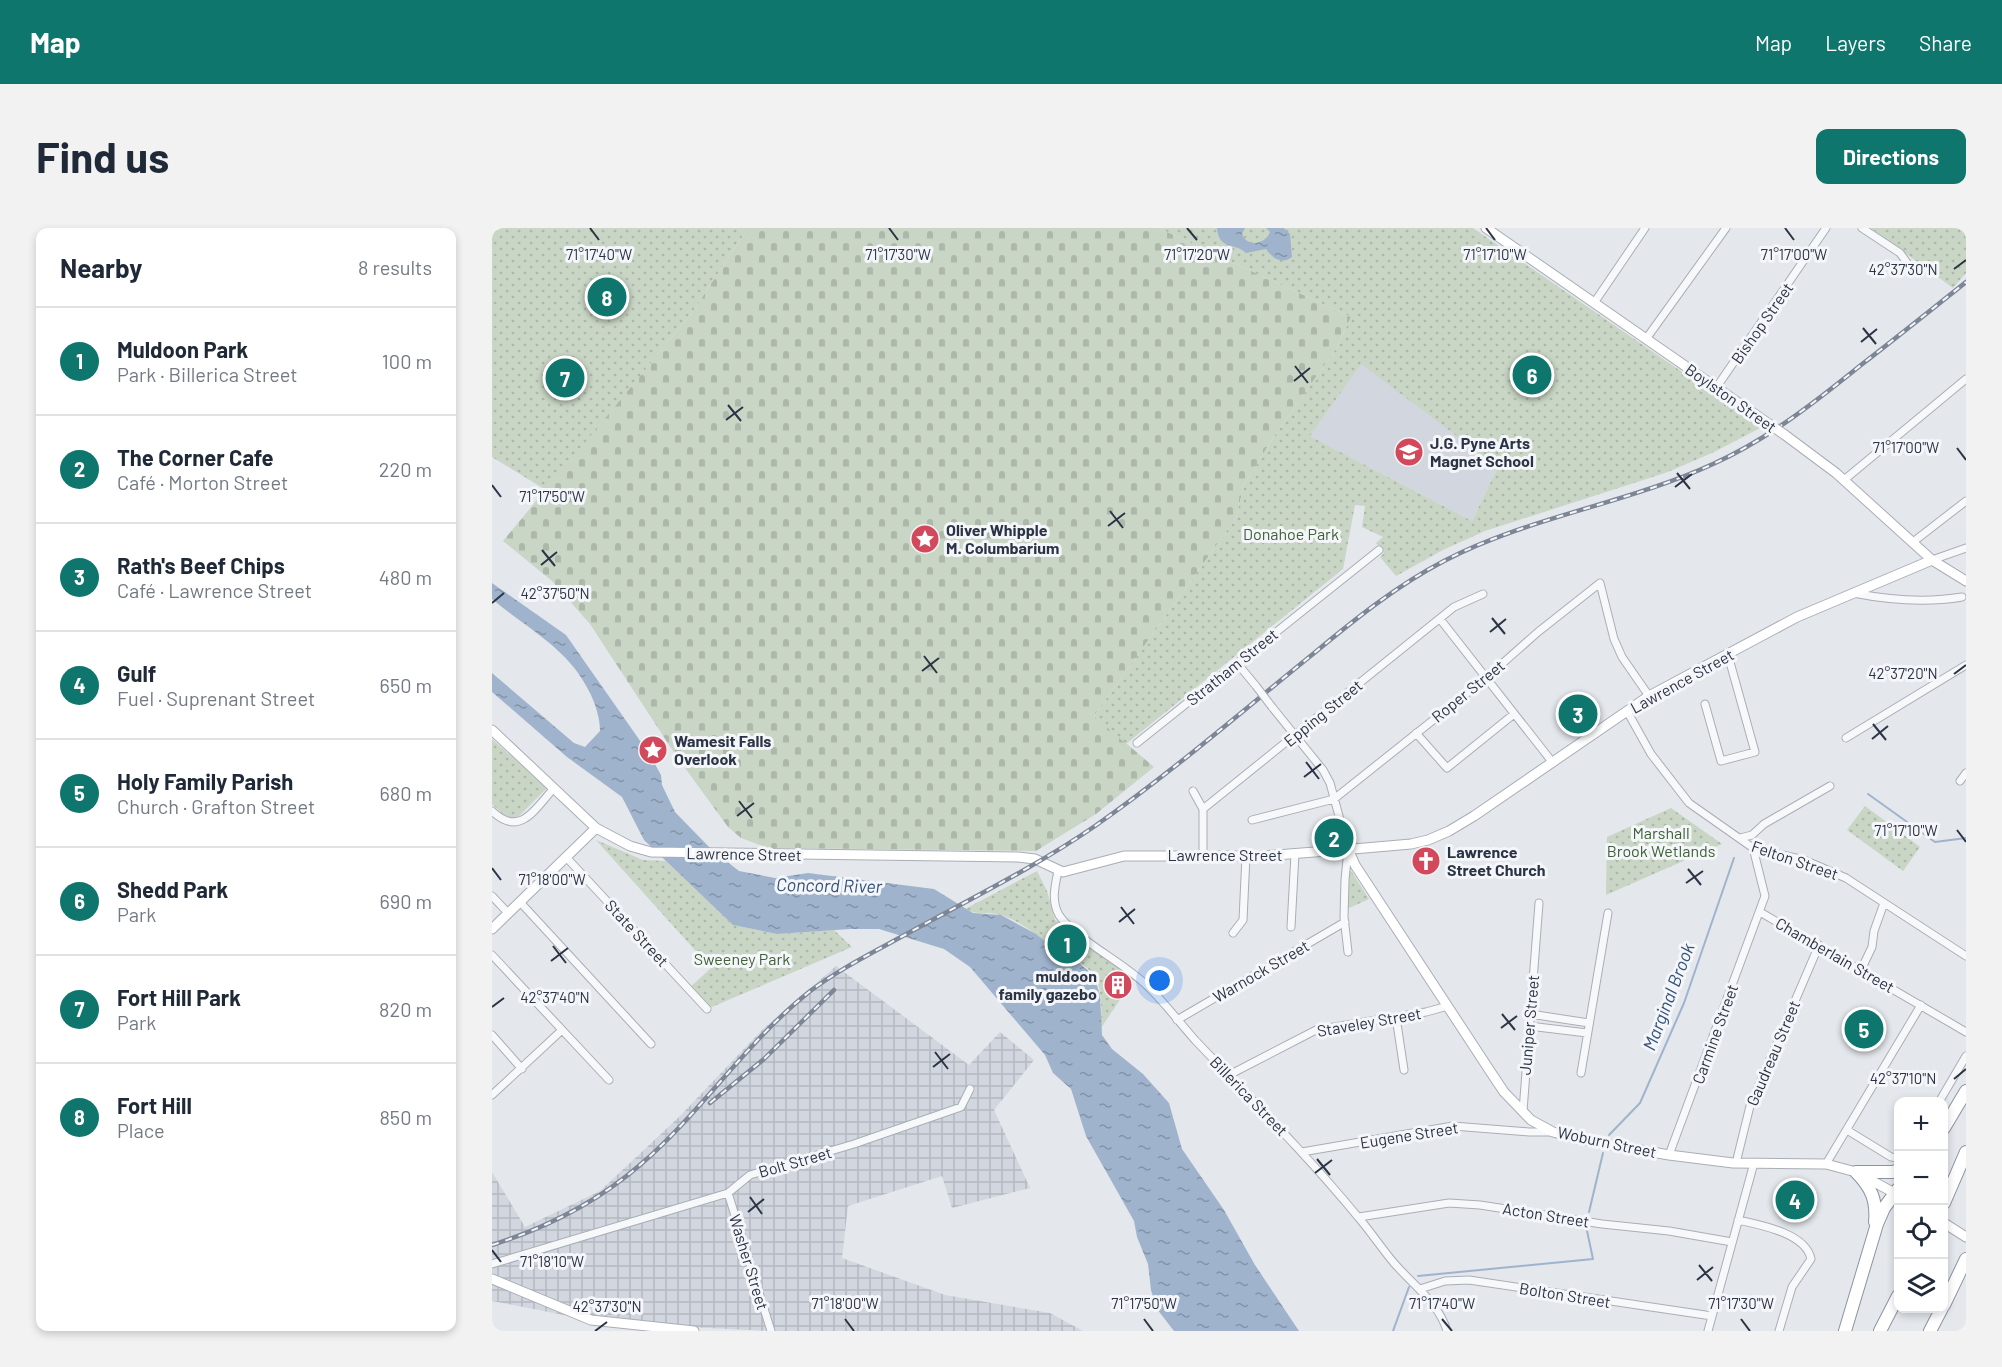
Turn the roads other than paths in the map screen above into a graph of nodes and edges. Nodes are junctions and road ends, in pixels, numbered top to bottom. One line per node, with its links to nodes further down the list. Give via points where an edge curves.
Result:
1 (1486, 228): 7 (main road, Boylston Street)
2 (1645, 228): 7 (street)
3 (1726, 228): 8 (street)
4 (1826, 228): 10 (street, Bishop Street)
5 (1862, 228): 6 (street, via 1900,253)
6 (1913, 271)
7 (1594, 303): 8 (main road, Boylston Street)
8 (1646, 339): 10 (main road, Boylston Street)
9 (1966, 379): 11 (street)
10 (1716, 388): 11 (main road, Boylston Street, bridge)
11 (1844, 480): 13 (main road, Boylston Street)
12 (1966, 501): 13 (street)
13 (1913, 542): 16 (main road, Boylston Street)
14 (1966, 548): 16 (street)
15 (1379, 550): 23 (street, Stratham Street)
16 (1932, 560): 17 (main road, Boylston Street); 18 (main road, Lawrence Street)
17 (1966, 581)
18 (1853, 593): 20 (street, via 1932,601); 22 (main road, Lawrence Street, via 1797,617)
19 (1483, 594): 21 (street, Epping Street, via 1462,602)
20 (1962, 597)
21 (1440, 619): 25 (street); 32 (street, Epping Street)
22 (1728, 655): 26 (main road, Lawrence Street); 27 (street, via 1755,752 1721,761)
23 (1237, 663): 32 (street, bridge); 34 (street, Stratham Street)
24 (1966, 665): 33 (street)
25 (1486, 678): 26 (street, Roper Street, via 1600,583 1614,639); 29 (street); 31 (street, Roper Street)
26 (1649, 696): 28 (main road, Lawrence Street)
27 (1705, 704)
28 (1627, 711): 35 (main road, Lawrence Street); 46 (street, Felton Street, via 1651,754 1689,803)
29 (1514, 714): 31 (street, via 1447,768); 35 (street)
30 (492, 730): 39 (main road, Lawrence Street)
31 (1416, 733): 41 (street, Roper Street)
32 (1295, 735): 41 (street, via 1327,776); 42 (street, Epping Street)
33 (1846, 738)
34 (1137, 743)
35 (1553, 763): 48 (main road, Lawrence Street, via 1449,831 1411,844)
36 (1966, 773): 37 (street)
37 (1960, 781)
38 (1830, 786): 46 (street, via 1752,835)
39 (554, 788): 43 (street, via 517,823 499,818); 45 (main road, Lawrence Street)
40 (1193, 791): 42 (street)
41 (1334, 799): 44 (street); 48 (street)
42 (1203, 809): 50 (street)
43 (492, 811)
44 (1252, 820)
45 (596, 828): 52 (main road); 53 (main road, Lawrence Street, via 651,852 1024,857)
46 (1740, 838): 47 (street, Felton Street)
47 (1753, 848): 57 (street, Felton Street, via 1804,860 1846,878); 58 (street, Chamberlain Street, via 1765,896)
48 (1348, 849): 49 (main road, Lawrence Street); 61 (street); 71 (main road, Woburn Street)
49 (1295, 854): 51 (main road, Lawrence Street); 62 (street)
50 (1203, 856): 51 (main road, Lawrence Street); 53 (main road, Lawrence Street, via 1124,856)
51 (1245, 856): 64 (street, via 1243,920)
52 (566, 857): 55 (main road); 72 (street, State Street)
53 (1058, 871): 75 (street, Billerica Street, via 1054,903 1060,917 1136,975)
54 (492, 896): 59 (street)
55 (520, 902): 59 (main road); 82 (street)
56 (1539, 903): 73 (street, Juniper Street)
57 (1884, 903): 68 (street, Felton Street); 69 (street)
58 (1760, 912): 65 (street, Chamberlain Street); 99 (street, Carmine Street)
59 (508, 913): 63 (main road)
60 (1608, 914): 76 (street)
61 (1345, 922): 66 (street); 75 (street, Warnock Street)
62 (1291, 927)
63 (492, 929)
64 (1233, 933)
65 (1819, 945): 69 (street, Chamberlain Street); 101 (street, Gaudreau Street, via 1750,1106)
66 (1348, 952)
67 (492, 955): 78 (street)
68 (1966, 956)
69 (1861, 970): 70 (street, Chamberlain Street)
70 (1921, 1005): 79 (street, Chamberlain Street); 95 (street)
71 (1448, 1006): 74 (street, Staveley Street); 93 (main road, Woburn Street, via 1504,1092)
72 (707, 1009)
73 (1530, 1014): 76 (street); 77 (street, Juniper Street)
74 (1395, 1017): 85 (street); 87 (street, Staveley Street, via 1316,1030)
75 (1177, 1020): 87 (street, Billerica Street)
76 (1589, 1023): 80 (street)
77 (1529, 1026): 80 (street); 93 (street, Juniper Street)
78 (562, 1030): 84 (street); 88 (street)
79 (1966, 1032)
80 (1587, 1033): 86 (street)
81 (492, 1035): 84 (street)
82 (651, 1044)
83 (1966, 1056): 92 (street)
84 (522, 1069): 91 (street)
85 (1404, 1070)
86 (1581, 1073)
87 (1229, 1075): 97 (street, Billerica Street)
88 (609, 1080)
89 (970, 1089): 107 (street, Bolt Street, via 961,1107 750,1175)
90 (1966, 1091): 94 (highway)
91 (492, 1095)
92 (1941, 1097)
93 (1523, 1111): 96 (main road, Woburn Street)
94 (1948, 1121)
95 (1847, 1130): 100 (street); 103 (street)
96 (1553, 1132): 97 (street, Eugene Street, via 1453,1126); 99 (main road, Woburn Street)
97 (1302, 1152): 110 (street, Billerica Street)
98 (1966, 1152): 108 (highway)
99 (1669, 1155): 101 (main road, Woburn Street)
100 (1894, 1157)
101 (1736, 1163): 102 (main road, Woburn Street)
102 (1754, 1163): 103 (main road, Woburn Street); 111 (street)
103 (1826, 1164): 104 (main road, Woburn Street)
104 (1856, 1172): 105 (highway); 106 (main road, Woburn Street); 113 (highway, via 1875,1198)
105 (1894, 1172)
106 (1894, 1190)
107 (728, 1194): 117 (street); 126 (street, Washer Street)
108 (1948, 1194)
109 (1894, 1197): 113 (highway, via 1884,1208)
110 (1359, 1217): 115 (street, Acton Street, via 1449,1203 1479,1204); 119 (street, Billerica Street, via 1394,1263)
111 (1738, 1220): 115 (street); 129 (street, via 1779,1230 1810,1253 1811,1259 1792,1287)
112 (1948, 1226): 114 (main road)
113 (1873, 1234): 130 (highway)
114 (1966, 1237)
115 (1732, 1242): 123 (street)
116 (1966, 1259): 120 (highway)
117 (492, 1264)
118 (492, 1279): 124 (main road, via 583,1317)
119 (1420, 1289): 123 (street, Bolton Street, via 1445,1281 1469,1280); 127 (street, Billerica Street, via 1440,1315)
120 (1948, 1296)
121 (1894, 1305): 131 (highway)
122 (1939, 1313): 132 (highway)
123 (1712, 1316): 128 (street)
124 (648, 1328): 125 (main road)
125 (694, 1331)
126 (771, 1331)
127 (1446, 1331)
128 (1708, 1331)
129 (1779, 1331)
130 (1845, 1331)
131 (1880, 1331)
132 (1930, 1331)

